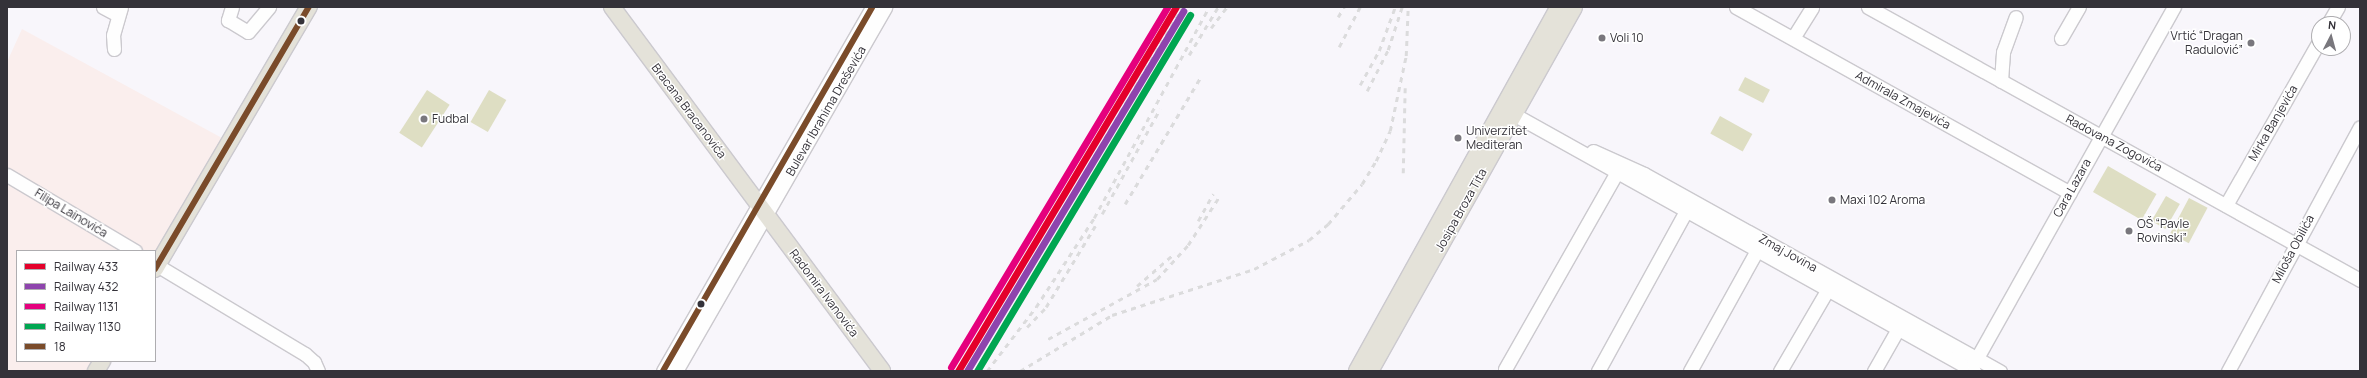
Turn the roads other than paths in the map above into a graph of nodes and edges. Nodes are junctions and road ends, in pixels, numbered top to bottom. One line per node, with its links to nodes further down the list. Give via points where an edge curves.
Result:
1 (103, 7): 16 (street)
2 (232, 7): 3 (street, via 228,20 248,32)
3 (269, 7)
4 (309, 7): 36 (main road)
5 (612, 7): 31 (main road, Bracana Bracanovića)
6 (872, 7): 31 (street, Bulevar Ibrahima Dreševića)
7 (885, 7): 31 (street, Bulevar Ibrahima Dreševića)
8 (1559, 7): 24 (main road, Josipa Broza Tita)
9 (1574, 7): 24 (main road, Josipa Broza Tita)
10 (1736, 7): 19 (street, Admirala Zmajevića)
11 (1812, 7): 19 (street)
12 (1868, 7): 23 (street, Radovana Zogovića)
13 (2079, 7): 20 (street)
14 (2174, 7): 26 (street, Cara Lazara)
15 (2338, 7): 17 (street)
16 (119, 11): 21 (street, via 113,35)
17 (2333, 16)
18 (2016, 17): 23 (street, via 2003,52)
19 (1793, 38): 29 (street, Admirala Zmajevića)
20 (2061, 38)
21 (114, 49)
22 (2311, 55): 30 (street, Mirka Banjevića)
23 (2002, 81): 26 (street, Radovana Zogovića)
24 (1508, 112): 27 (street, Zmaj Jovina, via 1572,148); 40 (main road, Josipa Broza Tita)
25 (2360, 127): 33 (street, Miloša Obilića)
26 (2102, 136): 29 (street, Cara Lazara); 30 (street, Radovana Zogovića)
27 (1619, 168): 32 (street, Zmaj Jovina); 42 (street, Zmaj Jovina); 43 (street)
28 (7, 175): 34 (street, Filipa Lainovića)
29 (2070, 193): 42 (street, Cara Lazara)
30 (2226, 205): 33 (street, Radovana Zogovića)
31 (762, 209): 46 (street); 47 (street); 48 (main road, Radomira Ivanovića)
32 (1686, 211): 35 (street, Zmaj Jovina); 51 (street)
33 (2295, 244): 37 (street, Radovana Zogovića); 56 (street, Miloša Obilića)
34 (133, 250)
35 (1757, 250): 38 (street, Zmaj Jovina); 52 (street)
36 (156, 266): 45 (street, via 305,354 314,362)
37 (2360, 280)
38 (1828, 290): 39 (street, Zmaj Jovina); 53 (street)
39 (1898, 329): 42 (street, Zmaj Jovina); 54 (street)
40 (1377, 347): 49 (main road, Josipa Broza Tita); 50 (main road, Josipa Broza Tita)
41 (101, 362): 44 (main road)
42 (1972, 367): 55 (street, Zmaj Jovina)
43 (1505, 370)
44 (96, 371)
45 (318, 371)
46 (663, 371)
47 (676, 371)
48 (882, 371)
49 (1357, 371)
50 (1370, 371)
51 (1598, 371)
52 (1690, 371)
53 (1780, 371)
54 (1874, 371)
55 (2000, 371)
56 (2228, 371)

